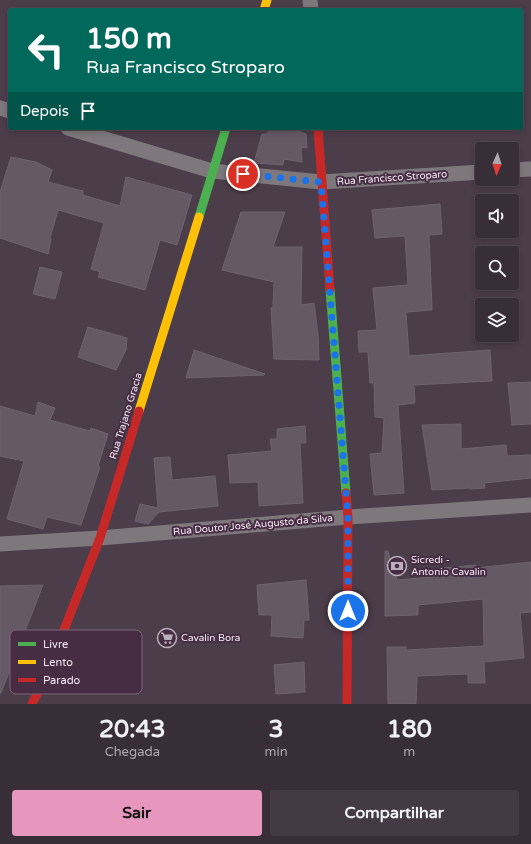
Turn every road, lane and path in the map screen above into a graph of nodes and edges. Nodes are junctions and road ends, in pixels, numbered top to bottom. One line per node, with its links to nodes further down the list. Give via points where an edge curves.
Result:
1 (75, 130): 6 (street, Rua Francisco Stroparo)
2 (225, 130): 6 (main road, Rua Trajano Gracia)
3 (318, 130): 8 (main road)
4 (531, 169): 5 (street)
5 (519, 170)
6 (212, 171): 8 (street, Rua Francisco Stroparo); 11 (main road, Rua Trajano Gracia)
7 (475, 172): 8 (street, Rua Francisco Stroparo)
8 (321, 182): 10 (main road)
9 (531, 505): 10 (street, Rua Doutor José Augusto da Silva)
10 (348, 517): 11 (street, Rua Doutor José Augusto da Silva); 16 (main road)
11 (100, 538): 12 (street, Rua Doutor José Augusto da Silva); 13 (main road, Rua Trajano Gracia)
12 (0, 544)
13 (64, 630)
14 (37, 694): 15 (main road, Rua Trajano Gracia)
15 (32, 704)
16 (347, 704)

